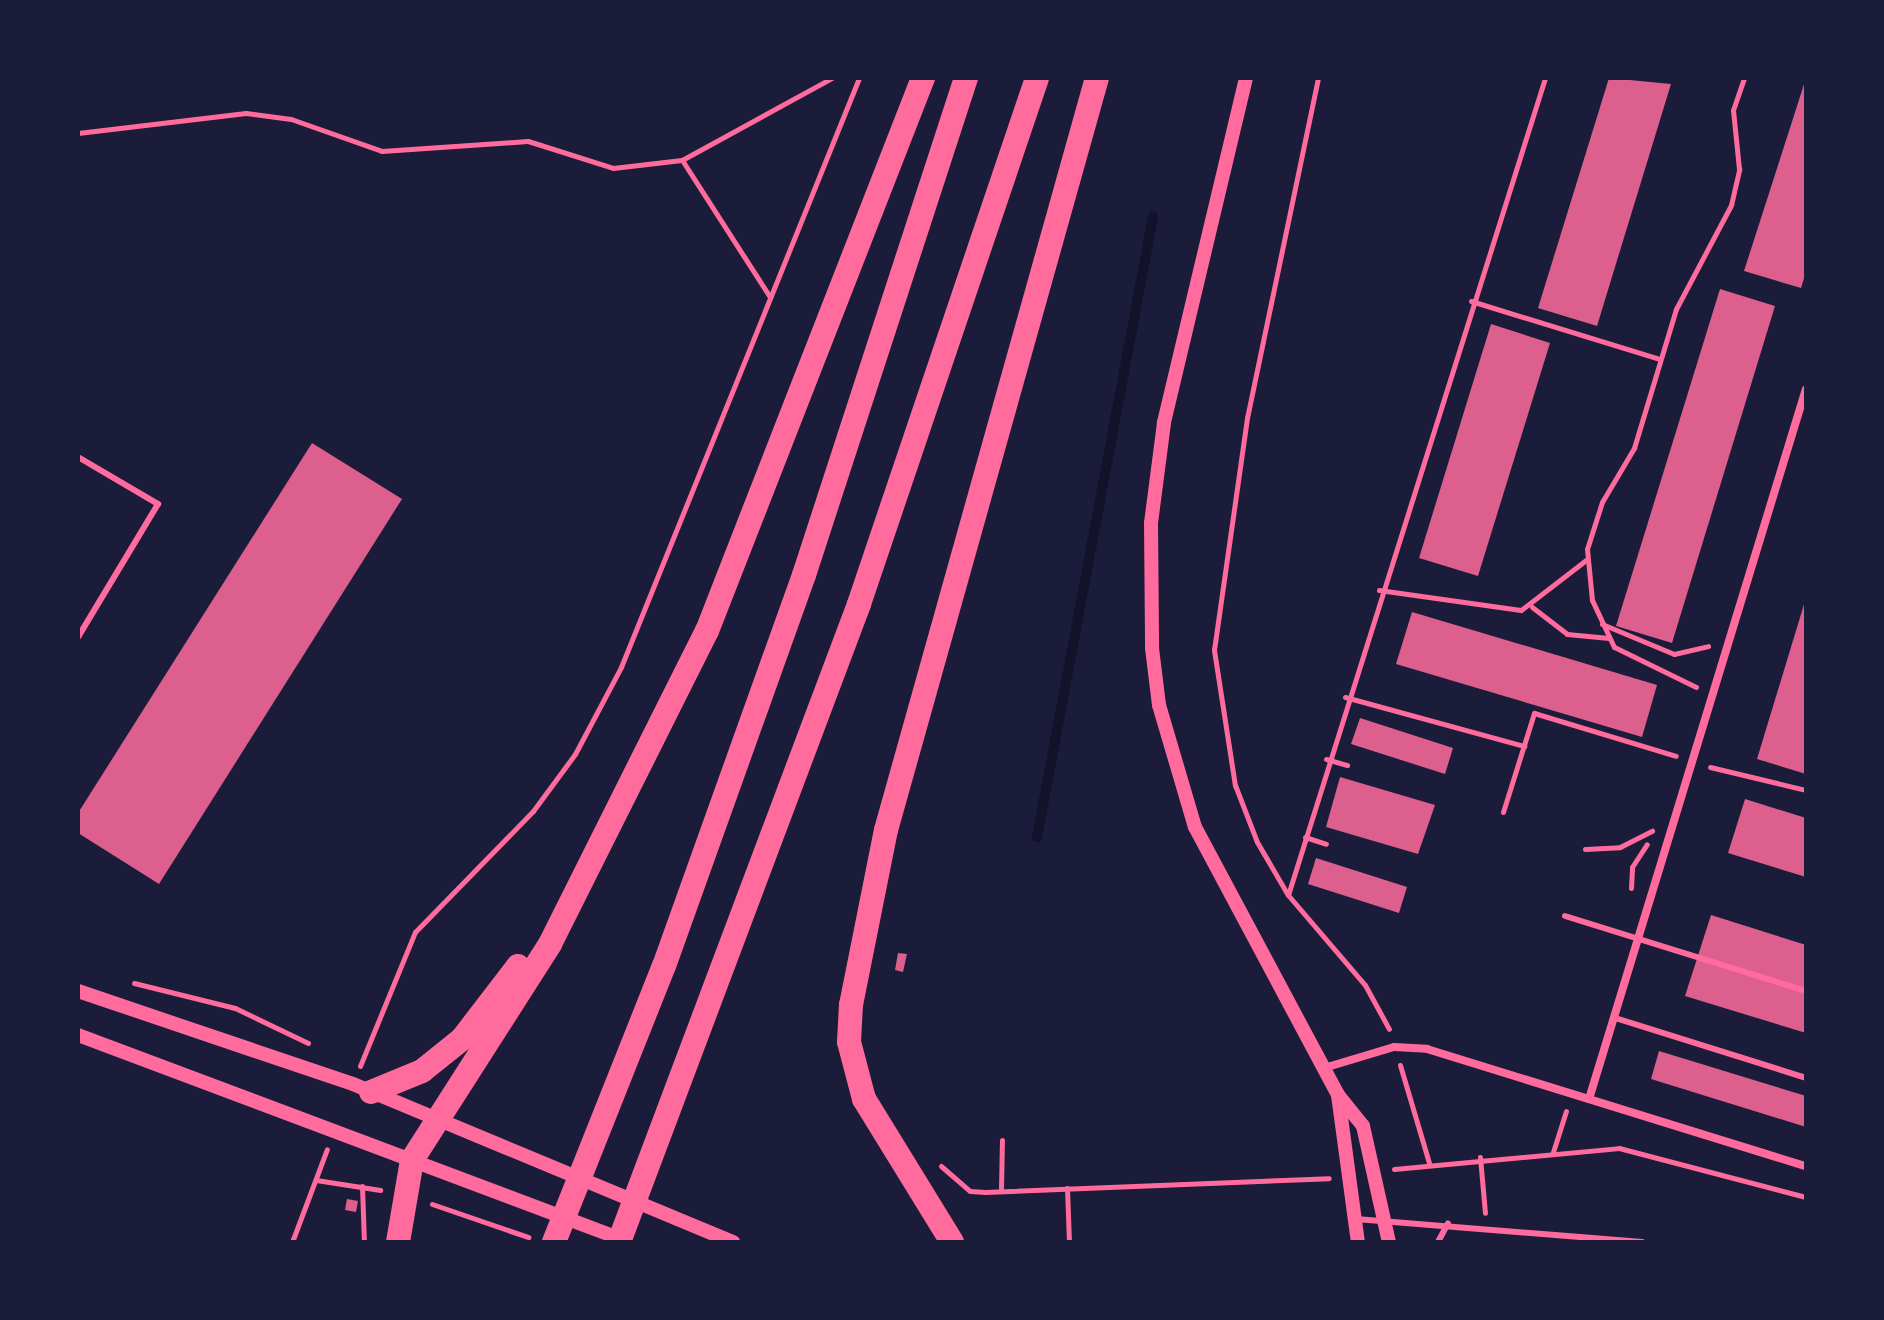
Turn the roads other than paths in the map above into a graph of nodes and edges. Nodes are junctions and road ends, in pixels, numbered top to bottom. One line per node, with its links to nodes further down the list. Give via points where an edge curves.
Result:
1 (923, 78): 9 (highway, via 718,604)
2 (966, 78): 28 (highway, via 788,620 664,966)
3 (1037, 78): 29 (highway, via 854,619)
4 (1097, 78): 32 (highway, via 921,700 851,1005 849,1042 864,1099)
5 (1246, 78): 16 (street, via 1164,423 1151,523 1152,648 1159,705 1195,827)
6 (1806, 389): 11 (street)
7 (78, 457): 8 (lane, via 158,504)
8 (78, 637)
9 (575, 896): 18 (highway, via 462,1039 422,1071); 21 (highway)
10 (1565, 916): 11 (lane)
11 (1637, 939): 13 (lane); 14 (street)
12 (78, 991): 18 (street)
13 (1806, 991)
14 (1615, 1018): 17 (lane); 20 (street)
15 (78, 1035): 22 (street)
16 (1324, 1068): 19 (street); 20 (street, via 1394,1047 1427,1049)
17 (1806, 1078)
18 (371, 1092): 21 (street)
19 (1338, 1095): 24 (street); 25 (street, via 1363,1126)
20 (1589, 1099): 23 (street)
21 (433, 1121): 22 (highway); 31 (street)
22 (412, 1160): 27 (highway); 30 (street)
23 (1806, 1166)
24 (1356, 1219): 25 (lane); 33 (street)
25 (1382, 1220): 26 (lane); 34 (street)
26 (1448, 1223): 35 (lane); 36 (lane)
27 (398, 1242)
28 (554, 1242)
29 (619, 1242)
30 (630, 1242)
31 (733, 1242)
32 (952, 1242)
33 (1358, 1242)
34 (1389, 1242)
35 (1438, 1242)
36 (1642, 1242)

